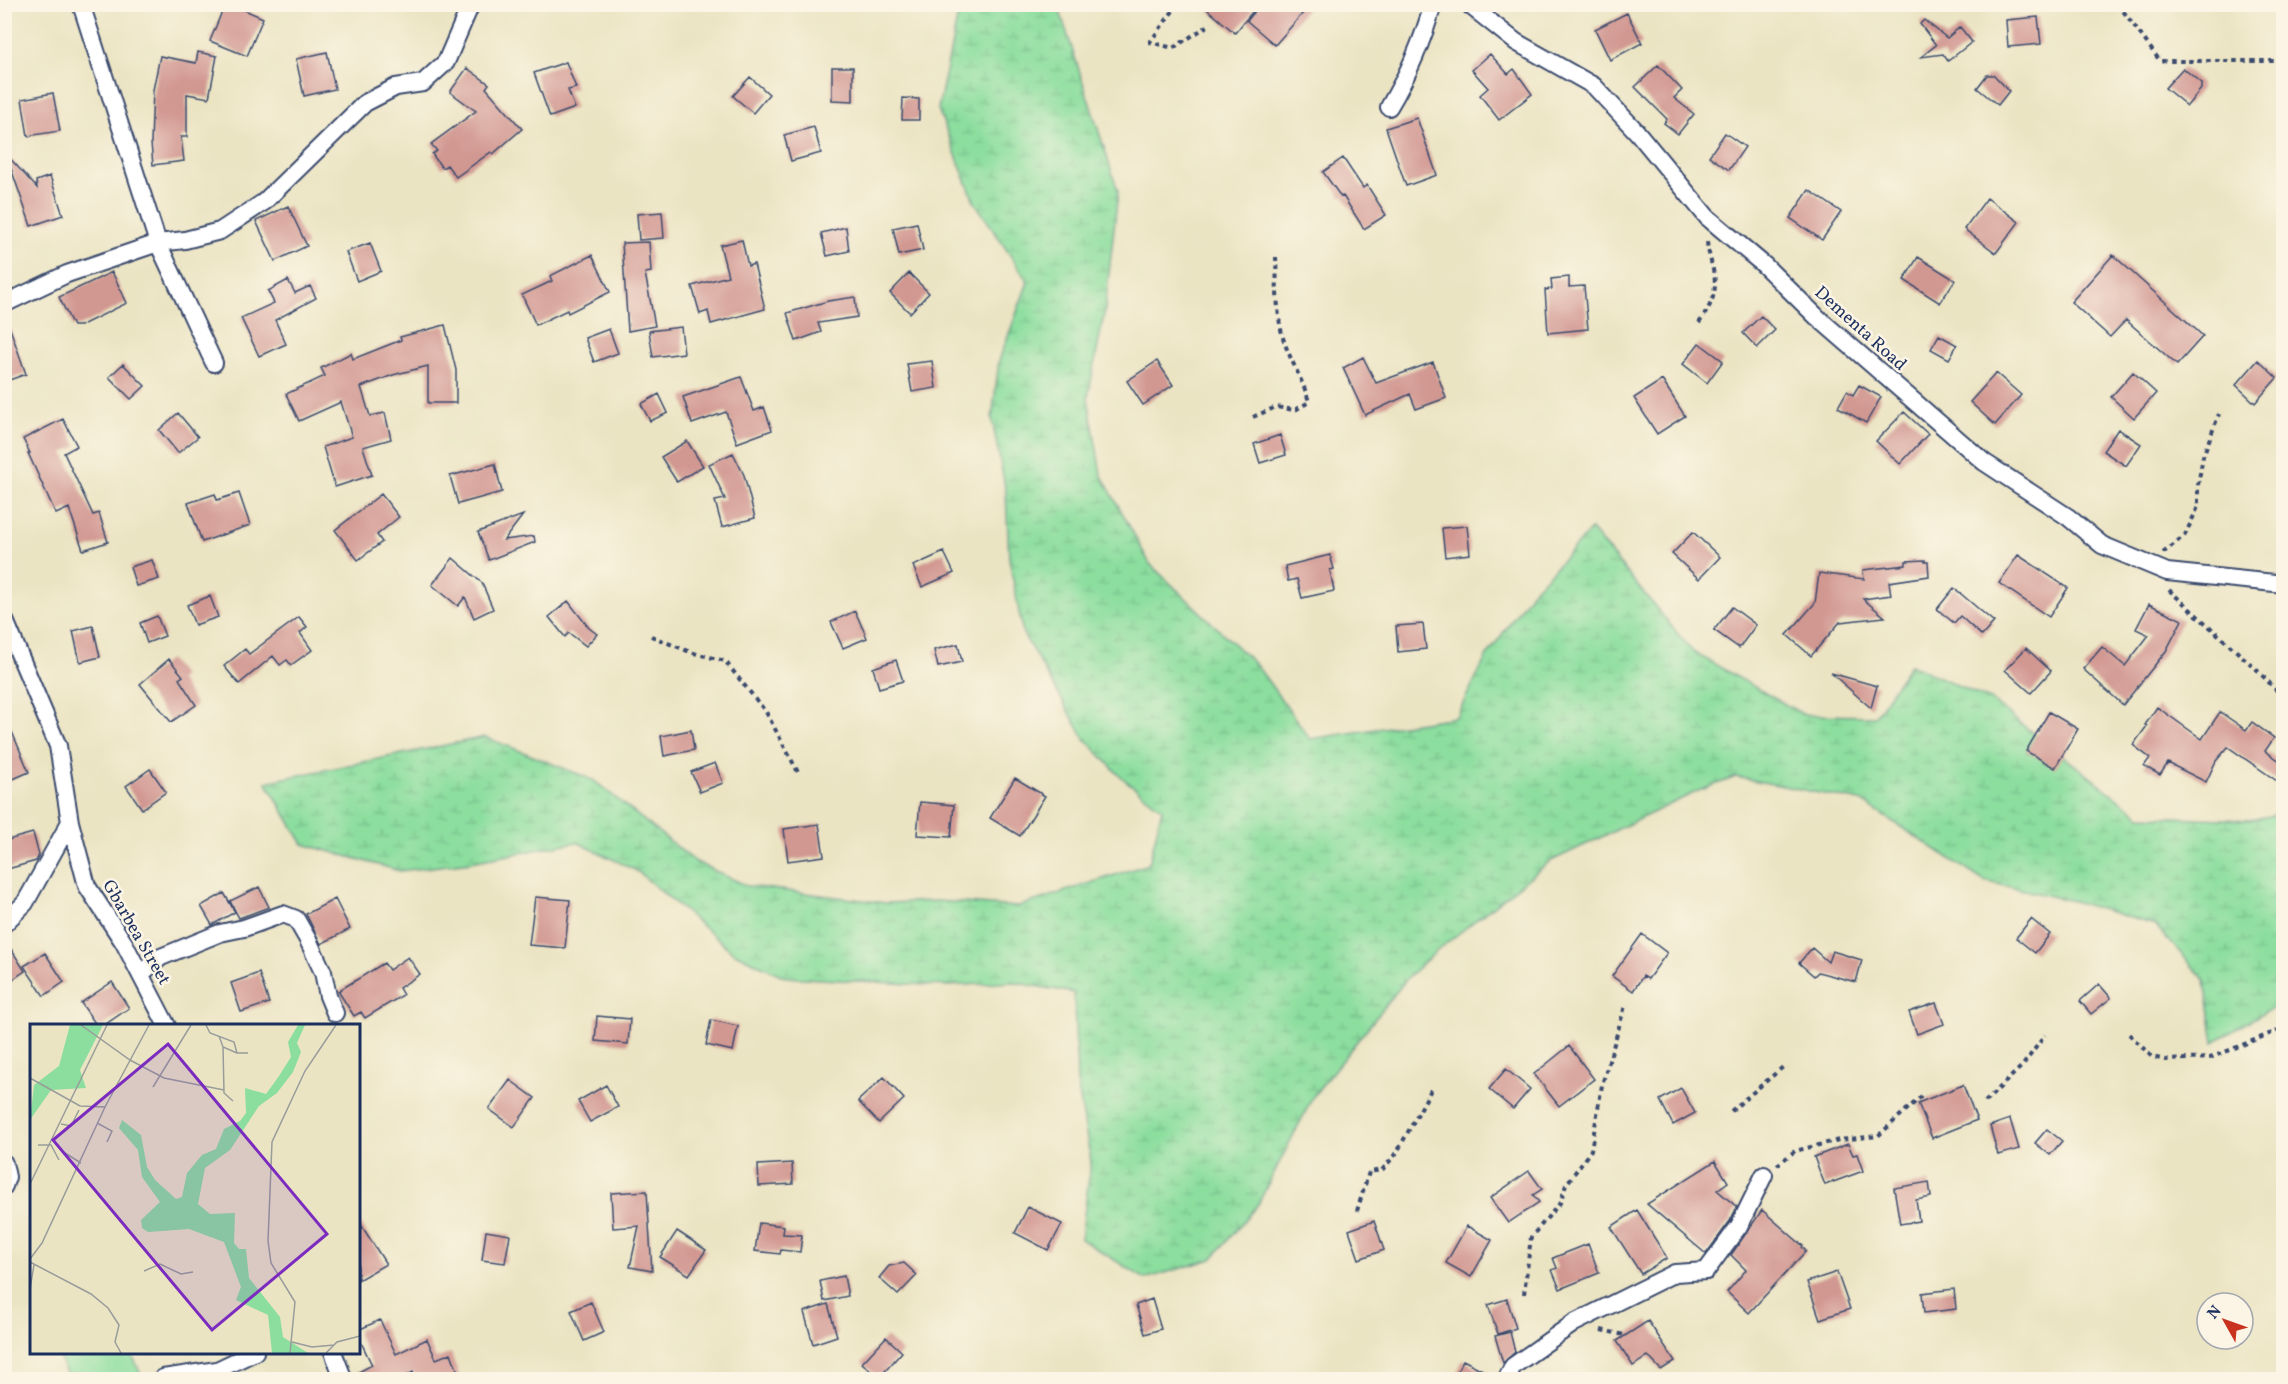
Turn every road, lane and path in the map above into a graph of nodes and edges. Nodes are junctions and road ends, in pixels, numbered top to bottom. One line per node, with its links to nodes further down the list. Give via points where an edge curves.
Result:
1 (81, 4): 11 (street)
2 (471, 4): 11 (street, via 446,62 423,83 396,87 364,103 264,202 220,231)
3 (1433, 4): 9 (street, via 1404,82)
4 (1468, 4): 10 (street, Dementa Road, via 1516,42 1594,86)
5 (2118, 4): 8 (path, via 2160,61)
6 (1173, 11): 7 (path, via 1150,42 1173,48)
7 (1209, 25)
8 (2283, 61)
9 (1389, 107)
10 (1707, 217): 14 (path, via 1708,252 1715,277 1711,306); 17 (street, Dementa Road, via 1984,462 2068,517 2102,545 2167,572)
11 (158, 243): 13 (street, via 68,274); 15 (street)
12 (1276, 257): 16 (path, via 1284,340 1309,402 1295,410 1276,407)
13 (4, 304)
14 (1699, 323)
15 (214, 363)
16 (1253, 417)
17 (2283, 584)
18 (4, 618): 21 (street, Gbarbea Street, via 58,746)
19 (651, 636): 20 (path, via 725,661 766,712)
20 (799, 774)
21 (70, 822): 22 (street, via 25,903); 23 (street, Gbarbea Street, via 87,886)
22 (4, 924)
23 (141, 974): 25 (street, via 161,957 220,933 283,914 296,919 308,940); 26 (street, Gbarbea Street)
24 (1624, 1006): 39 (path, via 1602,1085 1591,1150 1566,1185 1560,1203 1531,1237)
25 (335, 1013)
26 (166, 1024)
27 (2283, 1028): 28 (path, via 2210,1058 2165,1060 2152,1057)
28 (2129, 1034)
29 (2045, 1035): 33 (path, via 2023,1065)
30 (1783, 1067): 34 (path)
31 (1433, 1086): 38 (path, via 1396,1154 1382,1170 1369,1172)
32 (1925, 1093): 36 (path, via 1878,1136 1795,1151)
33 (1984, 1102)
34 (1731, 1111)
35 (4, 1163): 37 (street)
36 (1764, 1175): 44 (street, via 1739,1226 1706,1271 1675,1273 1574,1323 1513,1366)
37 (4, 1186)
38 (1357, 1211)
39 (1524, 1294)
40 (253, 1354): 42 (street, via 217,1370)
41 (333, 1354): 43 (street)
42 (163, 1378)
43 (344, 1380)
44 (1506, 1380)

